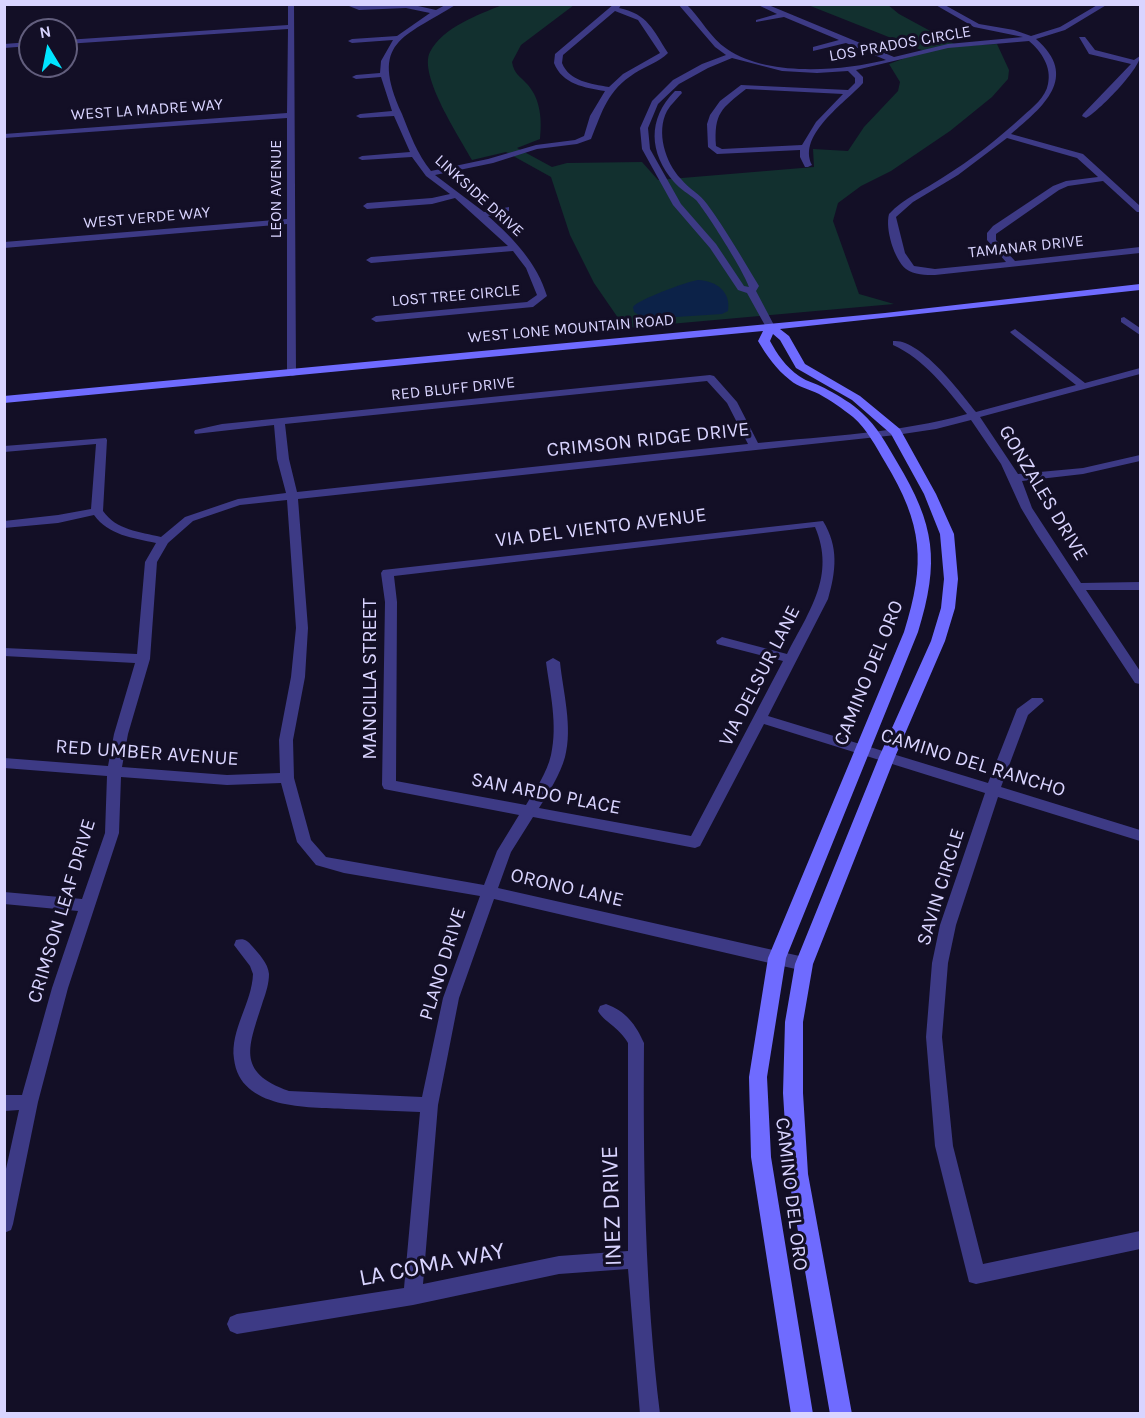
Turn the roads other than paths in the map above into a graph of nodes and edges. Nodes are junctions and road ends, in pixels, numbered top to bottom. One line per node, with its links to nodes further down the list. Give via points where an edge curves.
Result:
1 (291, 4): 12 (street, LEON AVENUE)
2 (454, 4): 9 (street)
3 (681, 4): 20 (street, LOS PRADOS CIRCLE, via 702,23 714,43)
4 (759, 4): 10 (street)
5 (937, 4): 14 (street, via 980,27)
6 (1100, 5): 14 (street, LOS PRADOS CIRCLE, via 1060,29)
7 (350, 6): 9 (street, via 406,6)
8 (617, 7): 26 (street, via 643,19 664,53); 26 (street, via 559,54 557,62 569,77)
9 (437, 12): 13 (street)
10 (782, 15): 11 (street); 18 (street)
11 (758, 21)
12 (291, 27): 16 (street); 29 (street, LEON AVENUE)
13 (399, 38): 17 (street); 24 (street, via 386,56)
14 (1030, 38): 21 (street, LOS PRADOS CIRCLE, via 948,45); 32 (street, via 1053,70 1050,90)
15 (1082, 39): 22 (street, via 1092,52)
16 (78, 41)
17 (352, 41)
18 (844, 41): 19 (street); 21 (street)
19 (816, 49)
20 (736, 57): 23 (street, LOS PRADOS CIRCLE, via 788,69); 52 (street, via 695,79 669,100 657,123 663,155 676,179 699,199 754,286); 52 (street, via 676,82 655,103 644,128 646,149 677,205 713,246 741,288)
21 (891, 59): 23 (street, LOS PRADOS CIRCLE)
22 (1138, 60): 31 (street)
23 (850, 69): 27 (street, via 860,80)
24 (384, 75): 25 (street); 28 (street, LINKSIDE DRIVE)
25 (356, 77)
26 (610, 90): 38 (street, via 583,140 536,147)
27 (850, 92): 34 (street, via 819,125); 34 (street, via 749,86 738,90 714,116 710,140 720,152)
28 (397, 113): 30 (street); 35 (street, LINKSIDE DRIVE)
29 (291, 115): 33 (street, WEST LA MADRE WAY); 45 (street, LEON AVENUE)
30 (360, 116)
31 (1086, 116)
32 (1005, 135): 39 (street, via 1080,156); 50 (street, TAMANAR DRIVE, via 945,180 904,202 892,216 892,228 905,264 915,269 935,272)
33 (4, 136)
34 (805, 147): 37 (street)
35 (414, 154): 36 (street); 38 (street, LINKSIDE DRIVE)
36 (362, 158)
37 (808, 165)
38 (429, 174): 40 (street, LINKSIDE DRIVE)
39 (1106, 178): 43 (street); 50 (street, via 1056,188 996,228 991,233 992,240)
40 (458, 195): 41 (street); 44 (street, LINKSIDE DRIVE)
41 (367, 206)
42 (506, 209): 44 (street)
43 (1140, 210)
44 (483, 215): 47 (street, LINKSIDE DRIVE)
45 (291, 221): 46 (street, WEST VERDE WAY); 61 (street, LEON AVENUE)
46 (4, 245)
47 (514, 248): 49 (street); 53 (street, LINKSIDE DRIVE, via 524,258 540,289 542,296)
48 (1140, 250): 50 (street, TAMANAR DRIVE)
49 (371, 260)
50 (1012, 263)
51 (1140, 287): 56 (street, WEST LONE MOUNTAIN ROAD)
52 (751, 291): 56 (street)
53 (538, 301): 54 (street, LOST TREE CIRCLE, via 530,305)
54 (376, 319)
55 (1124, 320): 58 (street)
56 (770, 327): 61 (street, WEST LONE MOUNTAIN ROAD); 67 (street, CAMINO DEL ORO, via 785,338 800,366 856,398); 68 (street, CAMINO DEL ORO, via 764,341 776,361 795,380 824,392 858,415)
57 (1015, 332): 62 (street)
58 (1140, 332)
59 (897, 343): 64 (street, GONZALES DRIVE, via 926,360)
60 (1140, 371): 62 (street, CRIMSON RIDGE DRIVE)
61 (292, 373): 63 (street, WEST LONE MOUNTAIN ROAD)
62 (1083, 386): 64 (street, CRIMSON RIDGE DRIVE)
63 (4, 400)
64 (972, 414): 67 (street, CRIMSON RIDGE DRIVE, via 936,426); 72 (street, GONZALES DRIVE)
65 (279, 422): 66 (street, RED BLUFF DRIVE); 69 (street, RED BLUFF DRIVE, via 710,378 732,402); 73 (street)
66 (199, 432)
67 (896, 432): 68 (street, CRIMSON RIDGE DRIVE); 90 (street, CAMINO DEL ORO, via 947,534 951,579 948,608 938,641)
68 (874, 434): 69 (street, CRIMSON RIDGE DRIVE); 89 (street, CAMINO DEL ORO, via 906,487 922,526 925,571 911,632)
69 (754, 446): 73 (street, CRIMSON RIDGE DRIVE)
70 (4, 449): 74 (street, via 102,440)
71 (1140, 458): 72 (street, via 1083,471)
72 (1014, 478): 80 (street, GONZALES DRIVE, via 1027,510)
73 (292, 496): 77 (street, CRIMSON RIDGE DRIVE, via 238,502 200,514); 93 (street, via 302,628 286,740)
74 (97, 511): 76 (street); 77 (street, via 101,519 118,531)
75 (819, 523): 78 (street, VIA DEL VIENTO AVENUE); 84 (street, VIA DELSUR LANE, via 829,544 831,570 822,599)
76 (4, 525)
77 (163, 541): 83 (street, CRIMSON LEAF DRIVE, via 151,562)
78 (387, 573): 94 (street, MANCILLA STREET, via 391,602)
79 (1140, 586): 80 (street)
80 (1078, 587): 86 (street, GONZALES DRIVE)
81 (722, 641): 84 (street)
82 (4, 652): 83 (street)
83 (143, 659): 92 (street, CRIMSON LEAF DRIVE)
84 (790, 659): 88 (street, VIA DELSUR LANE)
85 (552, 662): 96 (street, PLANO DRIVE, via 561,729 558,756 547,783)
86 (1140, 680)
87 (1036, 701): 95 (street, SAVIN CIRCLE, via 1022,712)
88 (760, 718): 89 (street, CAMINO DEL RANCHO); 98 (street, VIA DELSUR LANE)
89 (861, 749): 90 (street, CAMINO DEL RANCHO); 103 (street, CAMINO DEL ORO)
90 (887, 757): 95 (street, CAMINO DEL RANCHO); 104 (street, CAMINO DEL ORO)
91 (4, 763): 92 (street, RED UMBER AVENUE)
92 (114, 771): 93 (street, RED UMBER AVENUE, via 227,780); 101 (street, CRIMSON LEAF DRIVE, via 112,833)
93 (287, 778): 99 (street, ORONO LANE, via 304,842 321,861)
94 (389, 785): 96 (street, SAN ARDO PLACE)
95 (993, 790): 97 (street, CAMINO DEL RANCHO); 110 (street, SAVIN CIRCLE, via 948,925 940,963 934,1037 944,1146 976,1275)
96 (529, 810): 98 (street, SAN ARDO PLACE); 99 (street, PLANO DRIVE, via 504,851)
97 (1140, 835)
98 (695, 842)
99 (487, 891): 103 (street, ORONO LANE); 108 (street, PLANO DRIVE, via 451,998)
100 (4, 898): 101 (street)
101 (88, 906): 106 (street, CRIMSON LEAF DRIVE, via 60,988)
102 (242, 945): 108 (street, via 259,966 261,978 243,1041 241,1061 249,1079 266,1092 289,1099)
103 (777, 958): 104 (street, ORONO LANE); 115 (street, CAMINO DEL ORO, via 758,1077 761,1156)
104 (804, 964): 116 (street, CAMINO DEL ORO, via 794,1022 798,1174)
105 (606, 1011): 111 (street, INEZ DRIVE, via 630,1029 636,1043 633,1173)
106 (29, 1102): 107 (street); 109 (street, CRIMSON LEAF DRIVE)
107 (4, 1103)
108 (429, 1105): 112 (street, PLANO DRIVE)
109 (4, 1224)
110 (1140, 1240)
111 (637, 1259): 112 (street, LA COMA WAY, via 559,1265); 114 (street, INEZ DRIVE)
112 (413, 1296): 113 (street, LA COMA WAY)
113 (237, 1324)
114 (650, 1413)
115 (802, 1413)
116 (841, 1413)

